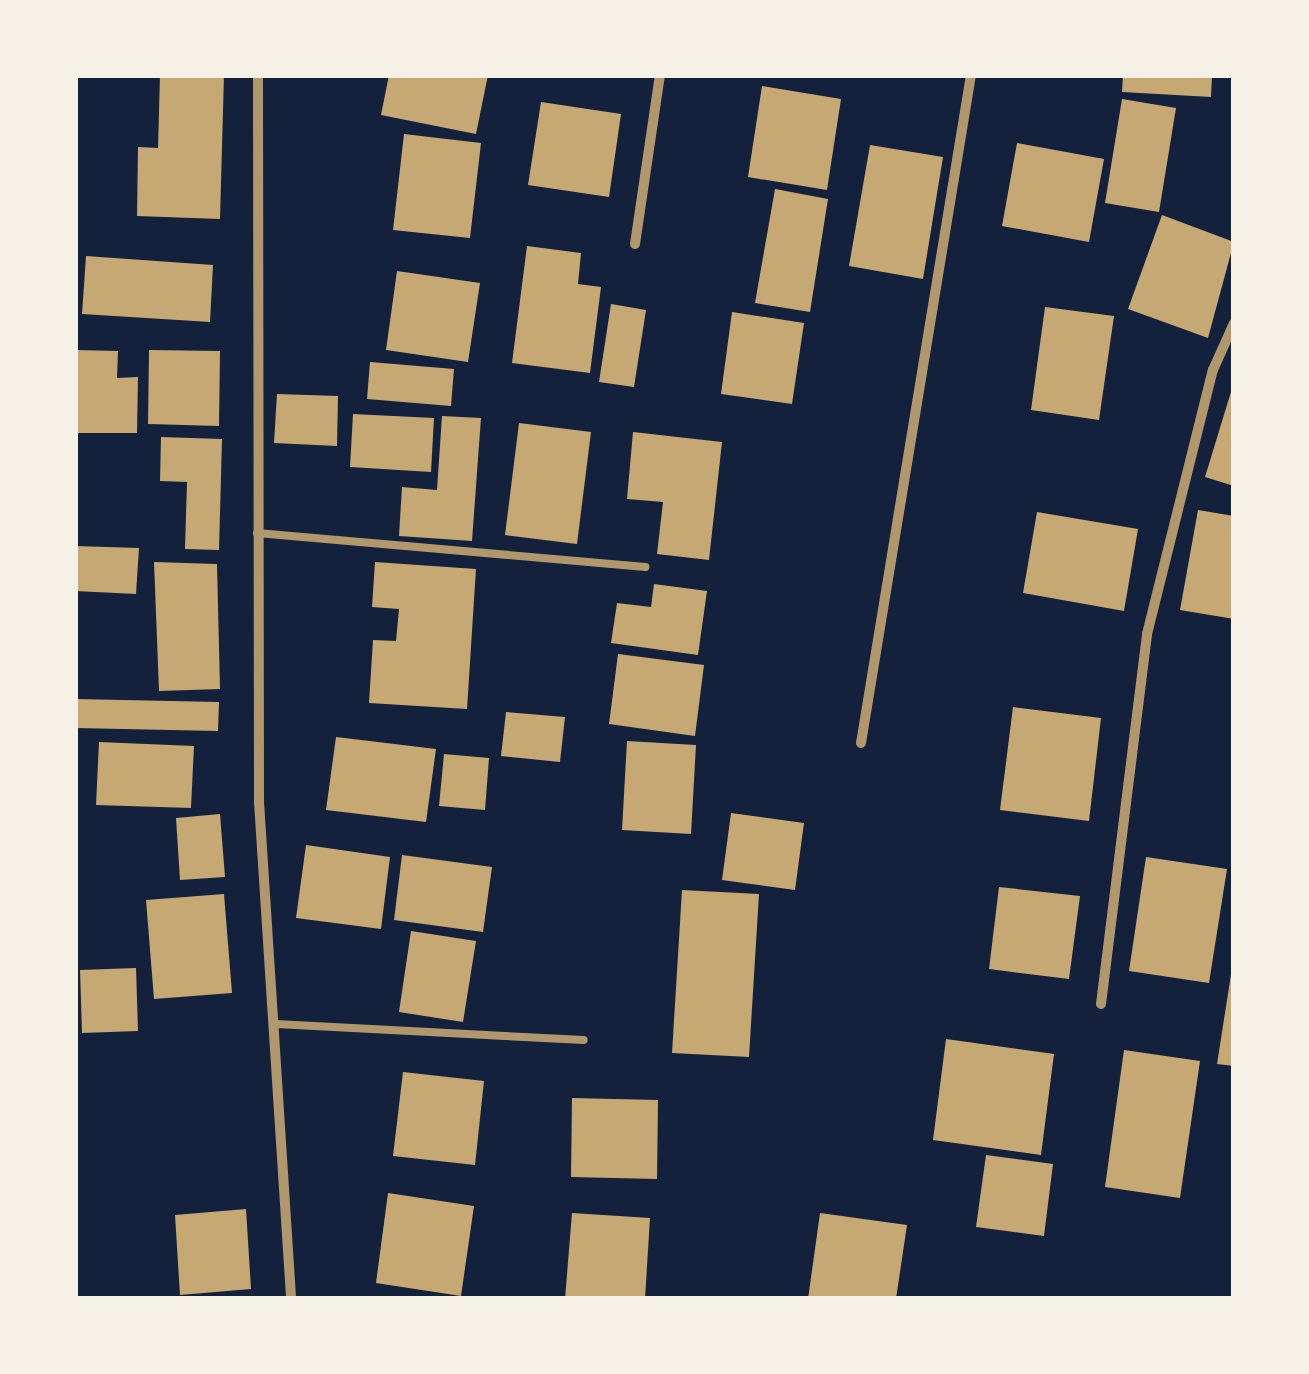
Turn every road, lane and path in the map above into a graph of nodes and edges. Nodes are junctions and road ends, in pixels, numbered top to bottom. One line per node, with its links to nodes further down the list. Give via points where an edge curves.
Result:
1 (258, 75): 6 (street)
2 (660, 75): 4 (street)
3 (971, 75): 8 (street)
4 (635, 244)
5 (1234, 322): 9 (street, via 1213,370 1147,634)
6 (258, 532): 7 (lane); 10 (street, via 259,802)
7 (646, 568)
8 (862, 742)
9 (1100, 1004)
10 (276, 1024): 11 (lane); 12 (street)
11 (584, 1040)
12 (291, 1299)

